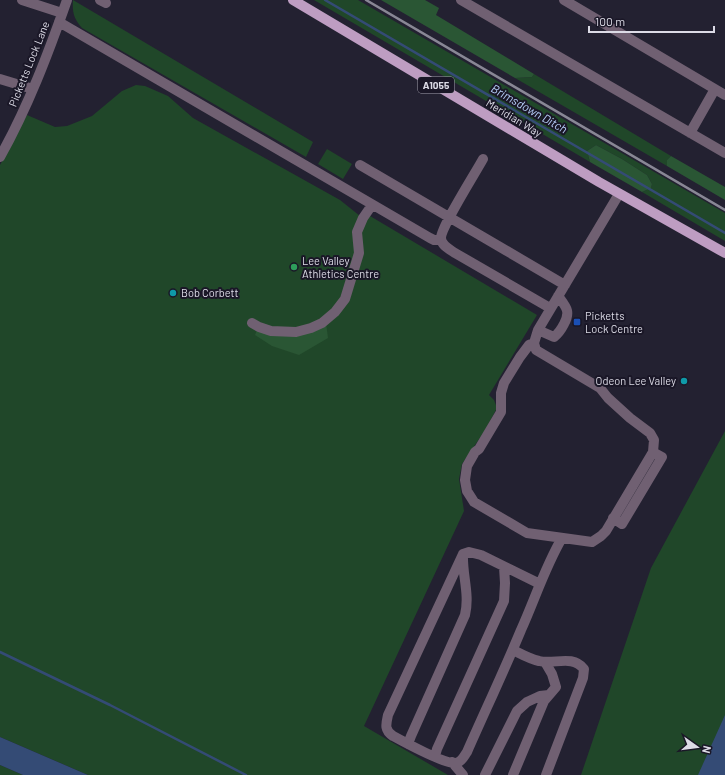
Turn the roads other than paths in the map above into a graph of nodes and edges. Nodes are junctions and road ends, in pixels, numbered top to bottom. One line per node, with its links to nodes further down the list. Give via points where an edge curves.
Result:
1 (22, 0): 6 (street)
2 (67, 0): 6 (street, Picketts Lock Lane)
3 (293, 0): 16 (main road, Meridian Way / A1055)
4 (461, 0): 11 (street)
5 (564, 0): 9 (street)
6 (61, 17): 8 (street, Picketts Lock Lane); 17 (street)
7 (0, 80): 8 (street)
8 (33, 89): 13 (street, Picketts Lock Lane)
9 (715, 89): 10 (street); 11 (street)
10 (725, 95)
11 (690, 133): 12 (street)
12 (725, 153)
13 (0, 157)
14 (483, 159): 18 (street)
15 (360, 166): 18 (street)
16 (619, 194): 20 (main road, Meridian Way / A1055); 21 (street)
17 (372, 205): 19 (street, via 434,240); 24 (street, via 357,232 359,253 345,299 335,312 322,323 296,332 271,331)
18 (449, 218): 19 (street); 21 (street)
19 (441, 239): 23 (street, via 443,244 455,253)
20 (725, 253)
21 (565, 285): 22 (street)
22 (558, 296): 23 (street); 25 (street, via 568,312 558,334 554,336)
23 (550, 308): 25 (street)
24 (252, 323)
25 (538, 330): 26 (street)
26 (534, 344): 27 (street, via 520,357 504,383 500,393 501,412 467,466 465,480 467,491 474,502 484,509 527,533); 27 (street, via 536,350 600,388 630,418 650,433 654,440 653,452 601,536 592,542)
27 (562, 538): 30 (street)
28 (463, 554): 29 (street, via 481,554); 34 (street, via 468,599 465,615); 34 (street, via 388,714 388,733)
29 (504, 567): 30 (street); 35 (street, via 504,600)
30 (540, 584): 31 (street)
31 (513, 650): 32 (street); 36 (street, via 467,752 462,760)
32 (545, 662): 33 (street, via 556,687); 40 (street, via 570,661 584,669)
33 (548, 695): 38 (street, via 526,702 517,711); 39 (street)
34 (408, 744): 35 (street)
35 (434, 756): 36 (street)
36 (452, 762): 37 (street)
37 (463, 775)
38 (485, 775)
39 (513, 775)
40 (546, 775)

